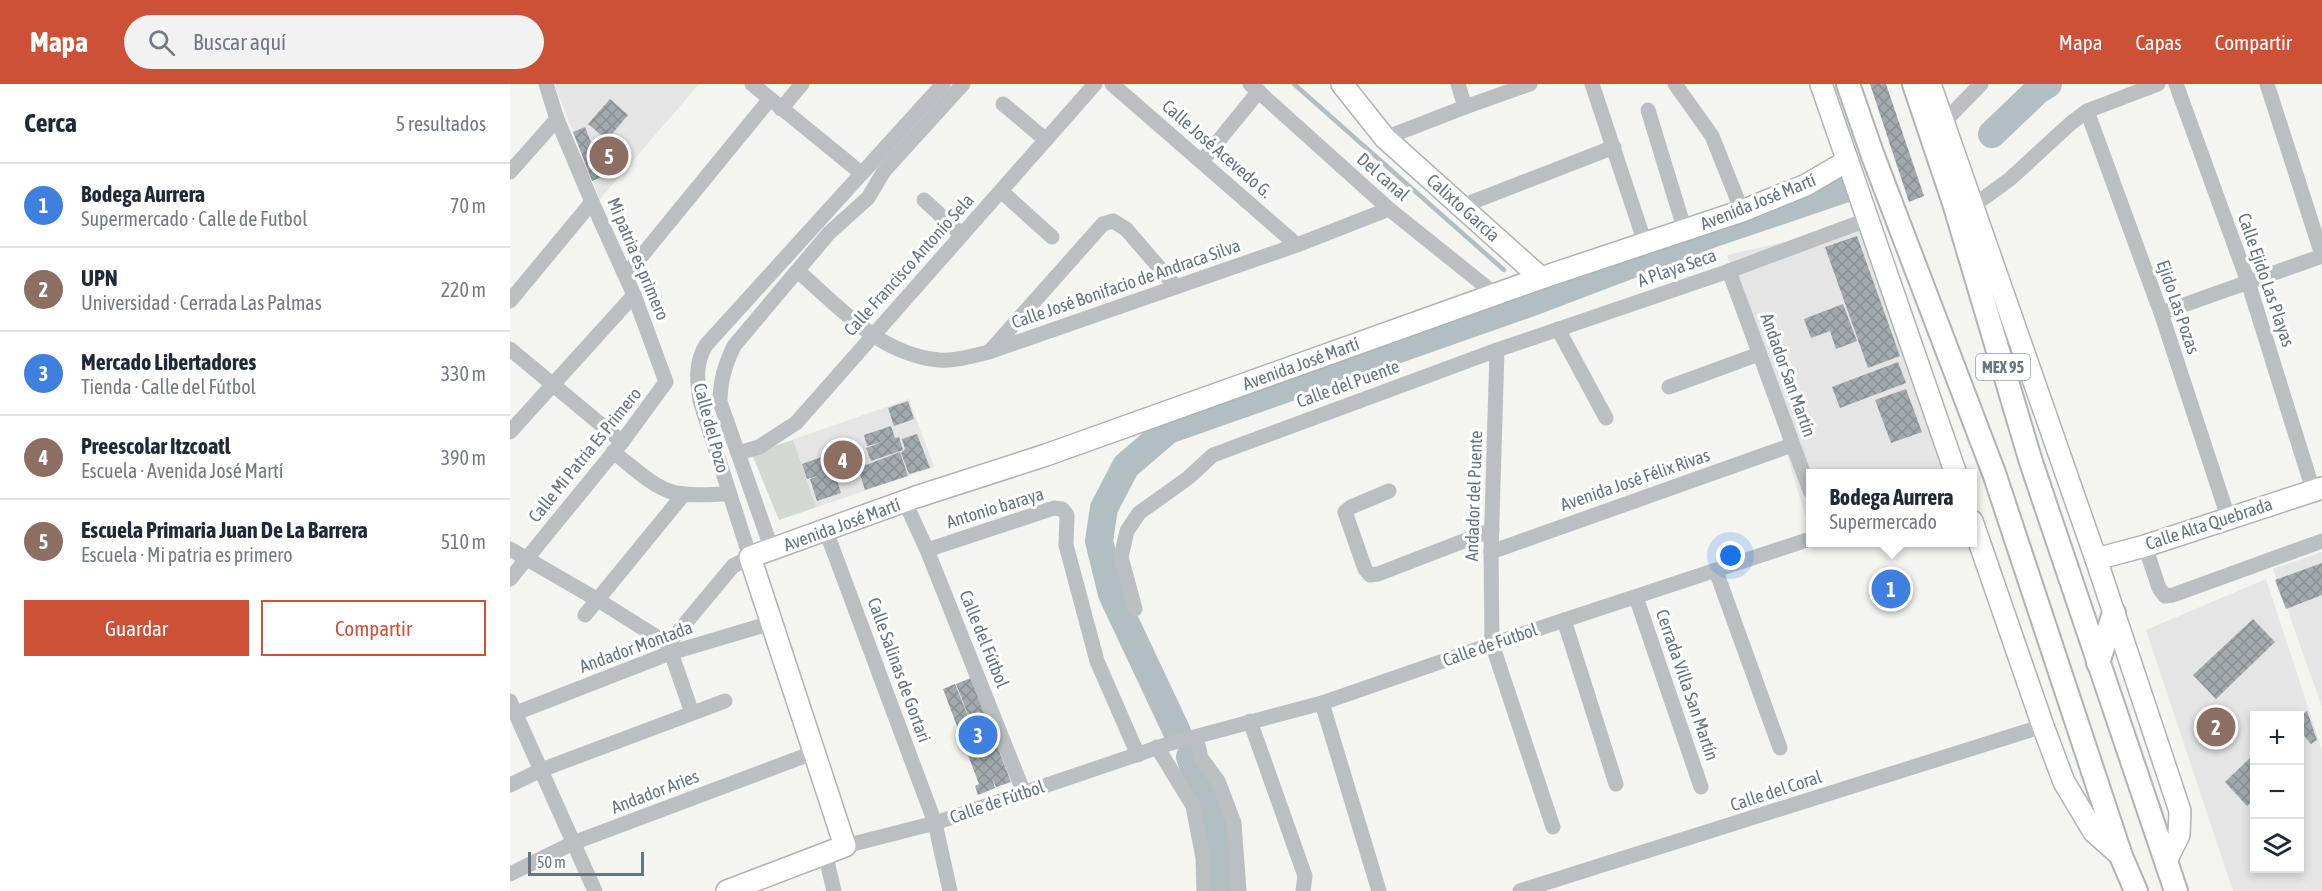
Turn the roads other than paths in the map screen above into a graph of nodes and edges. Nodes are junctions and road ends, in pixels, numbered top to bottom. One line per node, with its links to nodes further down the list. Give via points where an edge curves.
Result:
1 (546, 84): 27 (street, Mi patria es primero)
2 (752, 84): 22 (street)
3 (802, 84): 22 (street)
4 (943, 84): 35 (street, Calle del Pozo)
5 (963, 84): 50 (street, via 884,171 868,198 829,233)
6 (1095, 84): 30 (street, Calle Francisco Antonio Sela)
7 (1112, 84): 32 (street, Calle José Acevedo G.)
8 (1342, 84): 29 (main road, Calixto García)
9 (1458, 84): 24 (street)
10 (1530, 84): 24 (street)
11 (1592, 84): 31 (street)
12 (1675, 84): 42 (street, via 1712,135)
13 (1821, 84): 33 (main road)
14 (1848, 84): 128 (main road, MEX 95, via 1994,473)
15 (1914, 84): 106 (main road, MEX 95)
16 (1930, 84): 28 (main road)
17 (1982, 84): 28 (street)
18 (2158, 84): 26 (street)
19 (2176, 84): 54 (street, Calle Ejido Las Playas)
20 (2267, 84): 49 (street)
21 (1254, 88): 32 (street); 41 (street, Del canal)
22 (776, 104): 35 (street); 52 (street)
23 (1004, 104): 30 (street)
24 (1465, 106): 29 (street)
25 (1648, 110): 44 (street)
26 (2087, 111): 40 (street); 59 (street, Ejido Las Pozas)
27 (557, 119): 34 (street); 38 (street, Mi patria es primero)
28 (1944, 122): 40 (main road)
29 (1385, 138): 39 (main road, Calixto García)
30 (1046, 140): 36 (street, Calle Francisco Antonio Sela)
31 (1614, 147): 39 (street); 47 (street)
32 (1202, 161): 48 (street, Calle José Acevedo G.)
33 (1847, 161): 42 (main road, Avenida José Martí, via 1806,185); 43 (main road)
34 (510, 172)
35 (861, 173): 79 (street, Calle del Pozo, via 700,355 700,400)
36 (1001, 191): 45 (street, Calle Francisco Antonio Sela); 46 (street)
37 (924, 200): 45 (street)
38 (592, 202): 52 (street, Mi patria es primero); 58 (street)
39 (1462, 206): 53 (main road, Calixto García)
40 (1973, 206): 94 (main road)
41 (1389, 210): 48 (street, Calle José Bonifacio de Andraca Silva); 56 (street, Del canal)
42 (1742, 211): 44 (main road, Avenida José Martí)
43 (1869, 219): 51 (street, A Playa Seca); 74 (main road)
44 (1685, 231): 47 (main road, Avenida José Martí)
45 (962, 235): 61 (street, Calle Francisco Antonio Sela)
46 (1052, 237)
47 (1645, 243): 53 (main road, Avenida José Martí)
48 (1296, 245): 55 (street, Calle José Bonifacio de Andraca Silva)
49 (2322, 256): 54 (street)
50 (798, 271): 61 (street, Calle José Bonifacio de Andraca Silva); 73 (street, via 734,346 720,380 720,402)
51 (1729, 271): 60 (street, A Playa Seca); 65 (street, Andador San Martín)
52 (626, 275): 57 (street, Mi patria es primero)
53 (1541, 278): 56 (main road, Avenida José Martí)
54 (2248, 282): 59 (street); 76 (street, Calle Ejido Las Playas)
55 (1176, 287): 64 (street, Calle José Bonifacio de Andraca Silva); 64 (street, via 1126,229 1113,221 1103,224)
56 (1495, 294): 80 (main road, Avenida José Martí)
57 (634, 295): 66 (street, Mi patria es primero); 67 (street)
58 (510, 301)
59 (2161, 313): 81 (street, Ejido Las Pozas)
60 (1558, 329): 63 (street, A Playa Seca); 69 (street)
61 (872, 336): 64 (street, Calle José Bonifacio de Andraca Silva, via 896,349 940,360); 73 (street, Calle Francisco Antonio Sela, via 796,423 759,447)
62 (510, 349): 67 (street)
63 (1497, 350): 82 (street, Andador del Puente); 99 (street, Calle del Puente, via 1212,455 1188,478 1139,513 1127,531 1121,557)
64 (989, 352)
65 (1760, 354): 68 (street); 71 (street, Andador San Martín)
66 (666, 382): 72 (street, Calle Mi Patria Es Primero)
67 (553, 385): 70 (street); 72 (street)
68 (1669, 387)
69 (1606, 418)
70 (510, 432)
71 (1792, 446): 75 (street, Andador San Martín); 91 (street, Avenida José Félix Rivas)
72 (617, 447): 78 (street, via 659,486); 92 (street, Calle Mi Patria Es Primero)
73 (738, 453): 89 (street)
74 (1954, 469)
75 (1806, 481)
76 (2318, 489): 81 (main road, Calle Alta Quebrada)
77 (1389, 491): 82 (street, via 1346,512 1370,575)
78 (684, 494): 79 (street); 98 (street)
79 (729, 494): 93 (street, Calle del Pozo)
80 (905, 502): 83 (main road, Avenida José Martí); 90 (street, Calle del Fútbol)
81 (2228, 517): 87 (main road, Calle Alta Quebrada)
82 (1492, 530): 91 (street, Andador del Puente)
83 (826, 531): 89 (main road, Avenida José Martí); 123 (street, Calle Salinas de Gortari)
84 (1977, 535): 112 (main road)
85 (1806, 540): 95 (street, Calle de Futbol)
86 (2322, 540): 87 (street, via 2165,596)
87 (2145, 546): 94 (main road, Calle Alta Quebrada)
88 (510, 549): 92 (street)
89 (772, 550): 93 (main road, Avenida José Martí)
90 (927, 550): 117 (street, Antonio baraya, via 1054,508 1062,509 1067,515 1066,544 1073,575 1097,661); 122 (street, Calle del Fútbol)
91 (1491, 552): 104 (street, Andador del Puente)
92 (527, 557): 96 (street, Calle Mi Patria Es Primero); 98 (street)
93 (750, 557): 103 (main road, Calle del Pozo); 105 (street, via 733,566)
94 (2096, 559): 100 (main road)
95 (1716, 571): 97 (street, Calle de Futbol); 115 (street)
96 (510, 579)
97 (1636, 597): 102 (street, Calle de Futbol); 121 (street, Cerrada Villa San Martín)
98 (598, 600): 101 (street); 105 (street)
99 (1135, 609)
100 (2114, 613): 106 (main road); 129 (main road, via 2180,811 2179,835)
101 (585, 615)
102 (1564, 620): 104 (street, Calle de Futbol); 119 (street)
103 (771, 623): 105 (street, Andador Montada); 116 (main road, Calle del Pozo)
104 (1492, 644): 108 (street, Calle de Futbol); 124 (street, Andador del Puente)
105 (669, 648): 109 (street, Andador Montada); 110 (street)
106 (2098, 663): 129 (main road, MEX 95)
107 (725, 701): 110 (street)
108 (1322, 703): 111 (street, Calle de Futbol); 138 (street)
109 (513, 707): 118 (street)
110 (692, 713): 118 (street)
111 (1250, 721): 113 (street, Calle de Futbol); 137 (street, via 1305,876)
112 (2043, 726): 128 (main road, via 2064,782 2094,831); 139 (street, Calle del Coral)
113 (1196, 737): 114 (street, Calle de Futbol); 136 (street, via 1201,758 1218,781 1234,823)
114 (1162, 746): 117 (street, Calle de Fútbol); 135 (street, via 1193,806 1203,858)
115 (1780, 748)
116 (815, 752): 125 (street, Andador Aries); 126 (main road, Calle del Pozo)
117 (1138, 755): 122 (street, Calle de Fútbol)
118 (541, 770): 120 (street); 125 (street)
119 (1616, 784)
120 (510, 785)
121 (1701, 787)
122 (1024, 793): 123 (street, Calle de Fútbol)
123 (935, 823): 126 (street, Calle de Fútbol); 134 (street, Calle Salinas de Gortari)
124 (1553, 827)
125 (573, 843): 130 (street, Andador Aries); 131 (street)
126 (845, 846): 127 (main road, Calle de Fútbol)
127 (825, 853): 132 (main road); 133 (street)
128 (2121, 856): 140 (main road, MEX 95)
129 (2166, 861): 141 (main road, MEX 95)
130 (510, 874)
131 (595, 891)
132 (727, 891)
133 (834, 891)
134 (950, 891)
135 (1204, 891)
136 (1239, 891)
137 (1303, 891)
138 (1379, 891)
139 (1520, 891)
140 (2136, 891)
141 (2176, 891)

